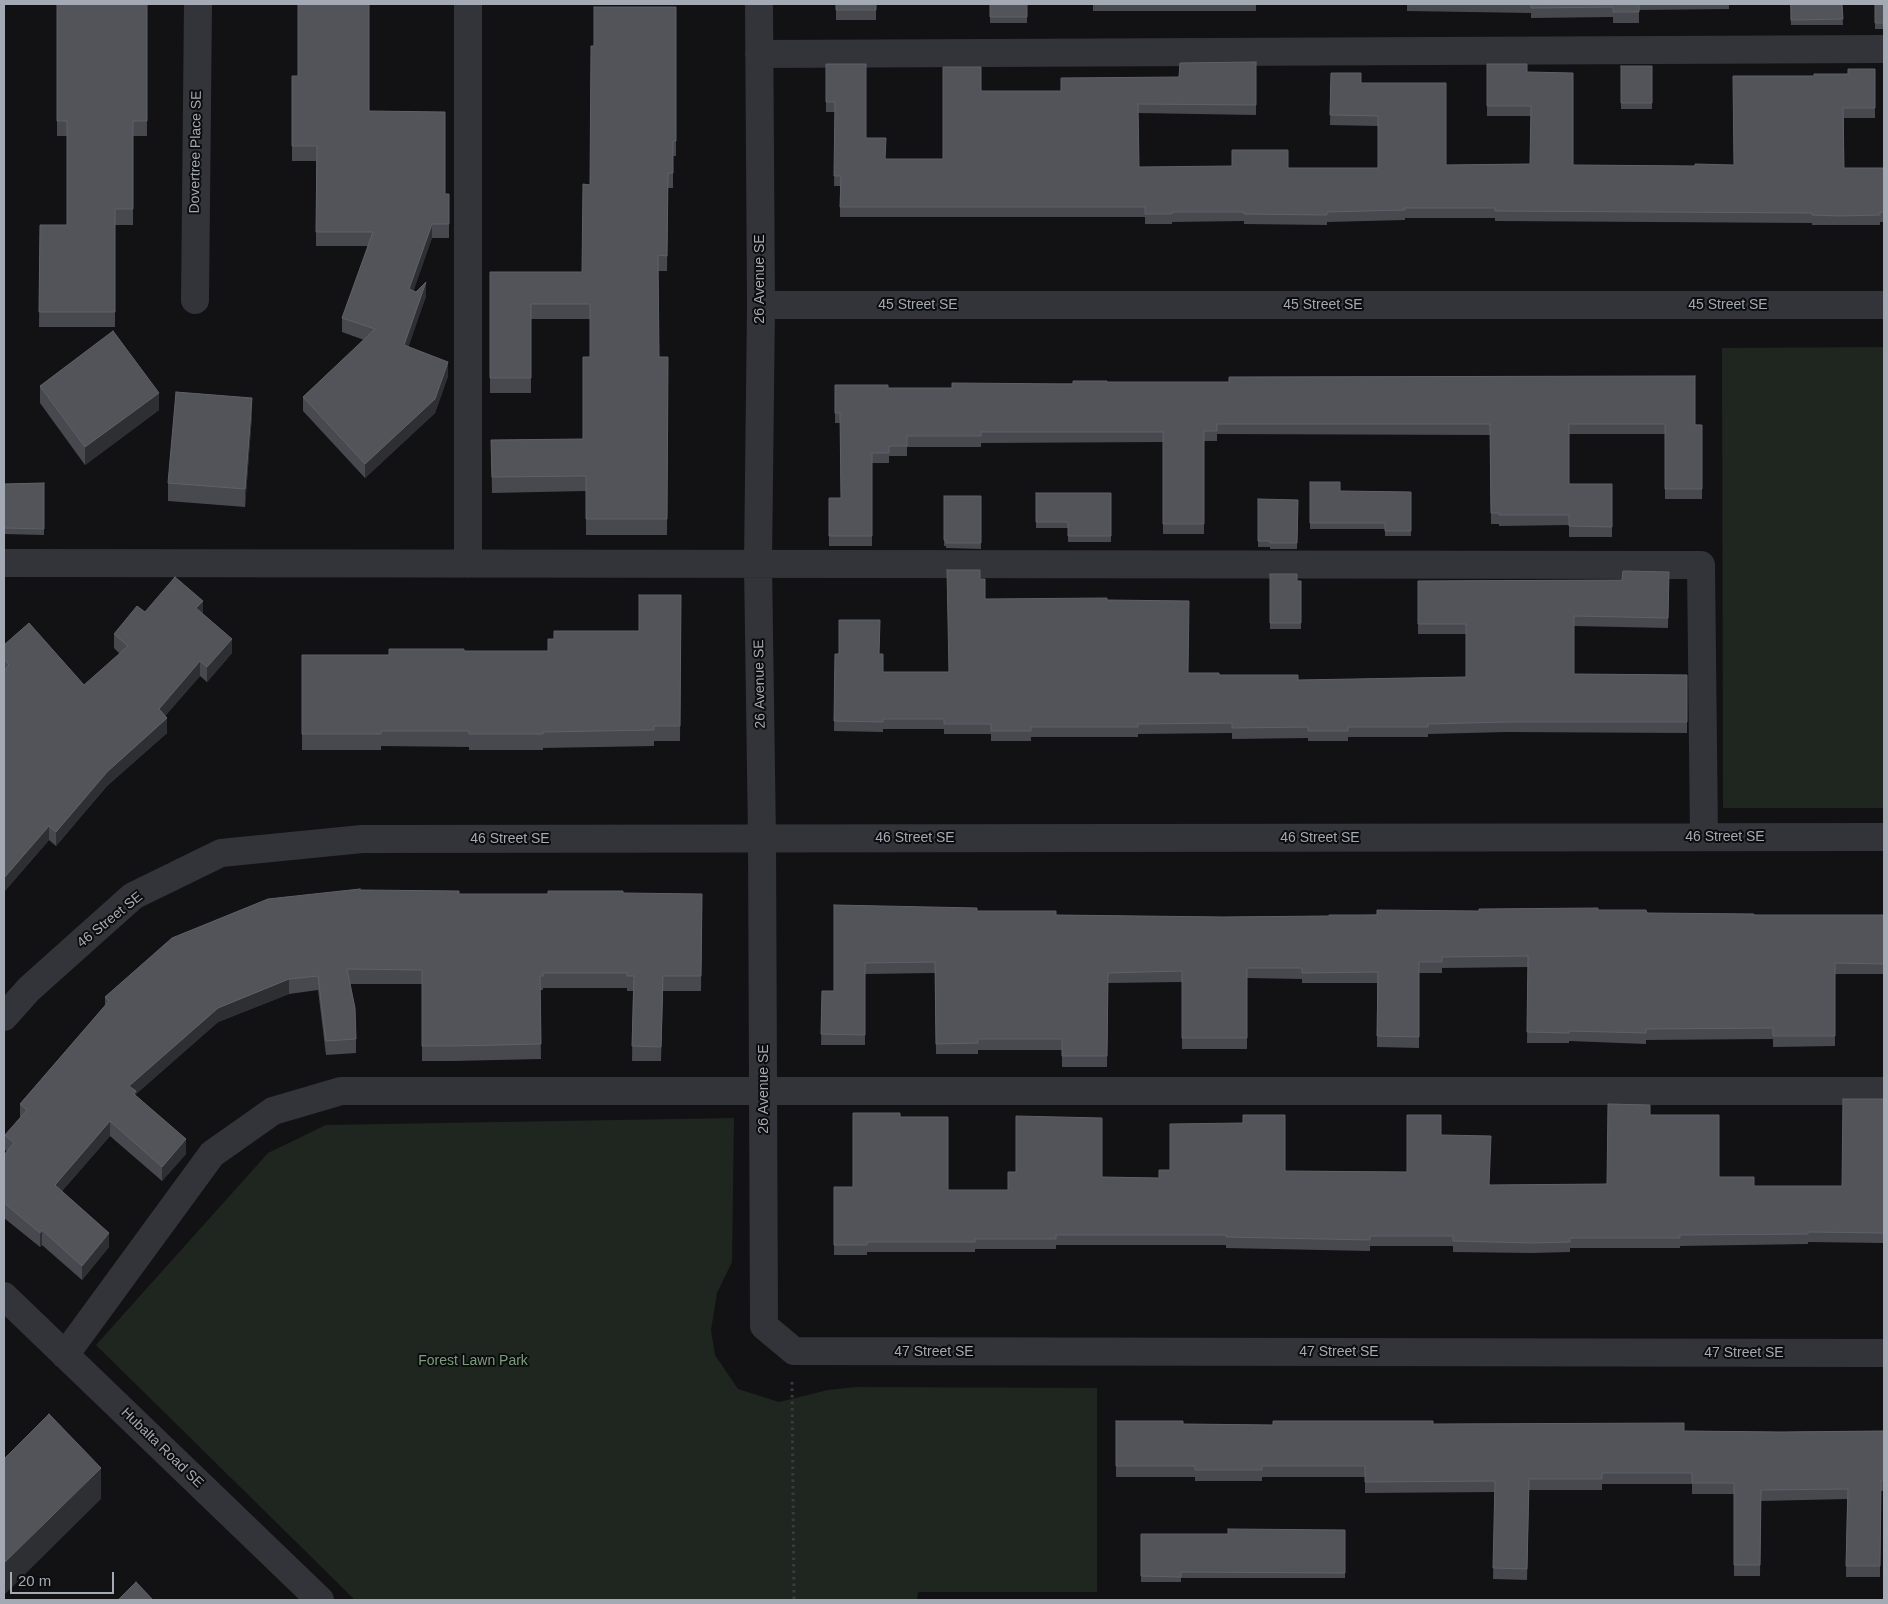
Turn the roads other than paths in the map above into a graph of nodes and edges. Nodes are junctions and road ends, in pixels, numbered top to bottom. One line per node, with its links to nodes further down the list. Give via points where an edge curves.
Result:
1 (198, 4): 6 (street, Dovertree Place SE)
2 (468, 4): 10 (street)
3 (759, 4): 5 (street, 26 Avenue SE)
4 (1884, 49): 5 (street)
5 (759, 54): 7 (street, 26 Avenue SE)
6 (194, 300)
7 (761, 305): 8 (street, 45 Street SE); 11 (street, 26 Avenue SE)
8 (1884, 305)
9 (4, 564): 10 (street)
10 (468, 564): 11 (street)
11 (758, 564): 12 (street, via 1701,564); 14 (street, 26 Avenue SE)
12 (1704, 837): 13 (street, 46 Street SE); 14 (street, 46 Street SE)
13 (1884, 837)
14 (762, 838): 15 (street, 46 Street SE, via 362,839 220,853 133,896 28,989); 16 (street, 26 Avenue SE)
15 (4, 1017)
16 (764, 1091): 17 (street); 19 (street, 26 Avenue SE, via 764,1326); 21 (street, via 341,1091 273,1111 212,1154)
17 (1884, 1091)
18 (4, 1296): 21 (street, Hubalta Road SE)
19 (794, 1351): 20 (street, 47 Street SE)
20 (1884, 1353)
21 (65, 1355): 22 (street, Hubalta Road SE)
22 (320, 1600)

